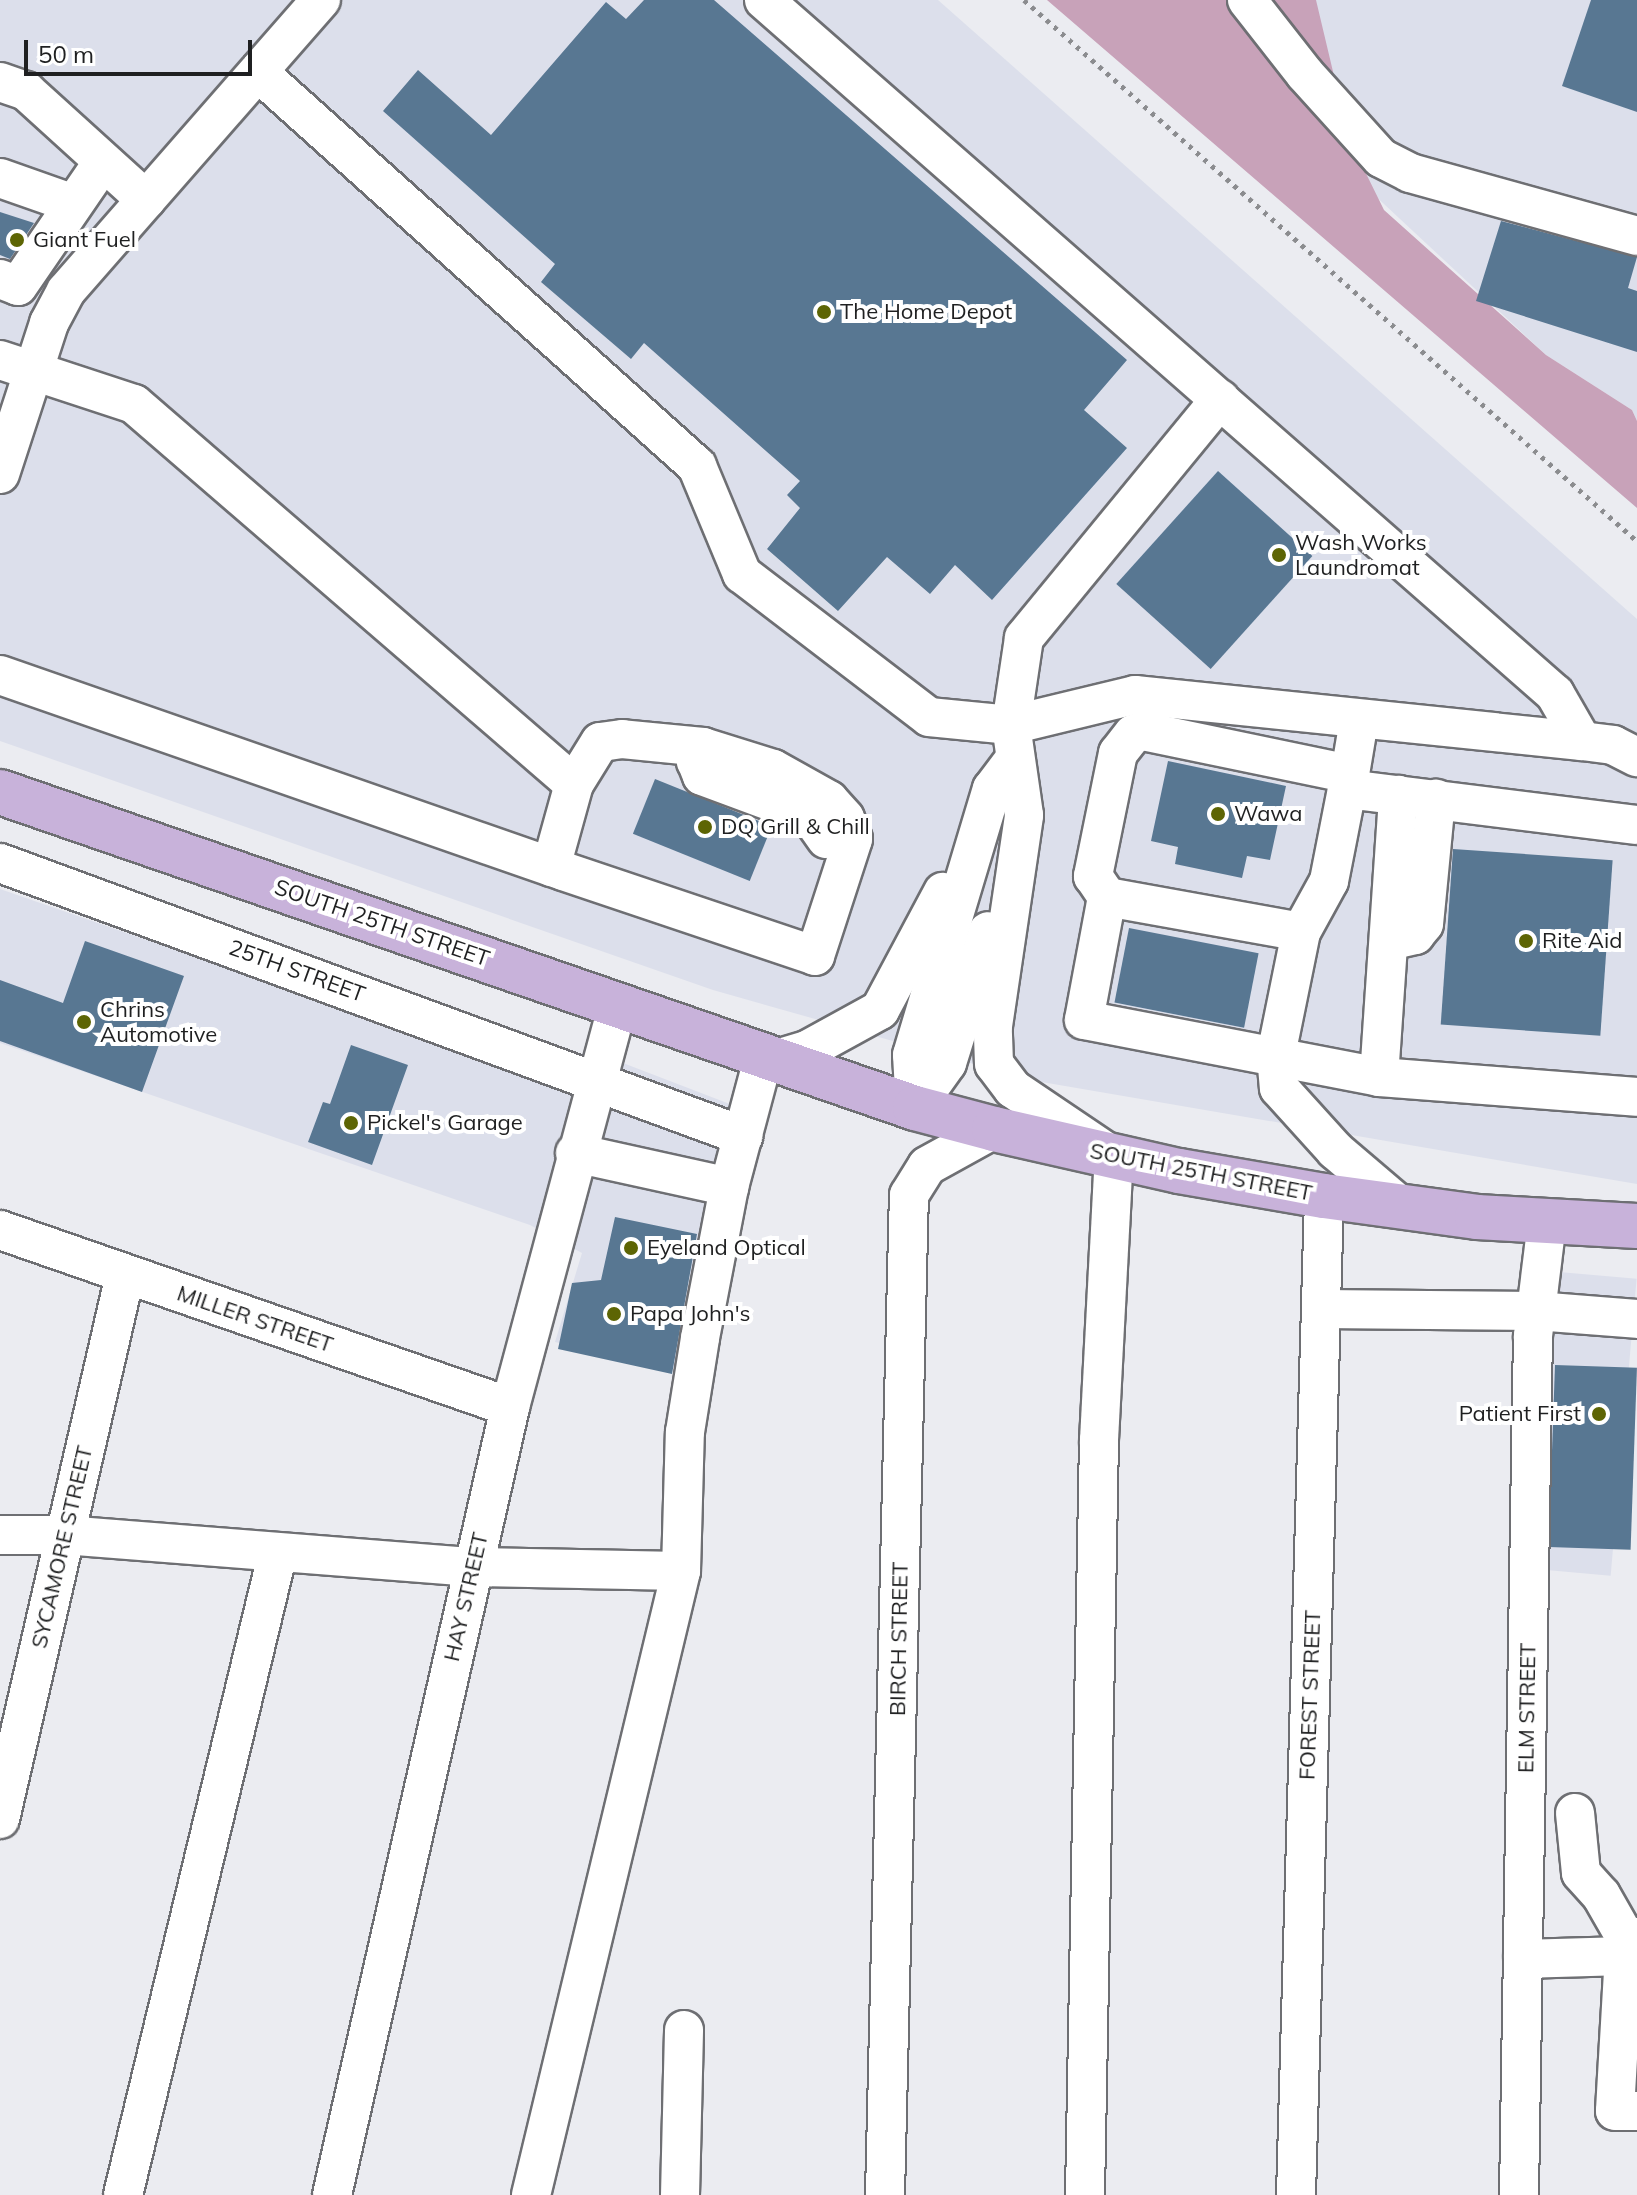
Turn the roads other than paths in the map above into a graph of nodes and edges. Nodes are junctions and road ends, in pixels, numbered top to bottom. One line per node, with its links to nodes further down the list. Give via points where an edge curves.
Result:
1 (764, 0): 13 (street)
2 (1247, 0): 10 (street, via 1381,158 1410,173)
3 (305, 6): 4 (street)
4 (258, 72): 8 (street); 18 (street, via 697,466 742,574 929,717)
5 (0, 82): 6 (street, via 26,91)
6 (103, 162): 8 (street); 9 (street)
7 (0, 178): 9 (street)
8 (146, 200): 12 (street, via 66,291)
9 (71, 203): 11 (street, via 18,286)
10 (1637, 236)
11 (0, 279)
12 (17, 366): 14 (street); 22 (street, via 134,404)
13 (1220, 399): 17 (street, via 1555,694); 18 (street, via 1024,638)
14 (2, 461)
15 (0, 675): 30 (street)
16 (1359, 720): 17 (street); 18 (street, via 1135,695); 21 (street)
17 (1582, 741): 20 (street, via 1613,745)
18 (1012, 743): 26 (street); 27 (street)
19 (703, 747): 22 (street, via 642,739 600,742); 34 (street, via 696,761 702,776 790,807 821,827 831,856 830,872); 34 (street, via 773,769 829,800 845,818 853,839)
20 (1637, 757)
21 (1349, 782): 24 (street); 31 (street, via 1143,731 1123,742 1118,753 1093,876); 32 (street, via 1329,881)
22 (574, 784): 30 (street)
23 (0, 792): 35 (main road, SOUTH 25TH STREET)
24 (1398, 795): 25 (street); 33 (street)
25 (1436, 799): 28 (street); 33 (street, via 1424,924 1415,935)
26 (987, 804): 37 (street, via 880,1010 809,1049); 41 (street, via 912,1055)
27 (1024, 815): 41 (street, via 947,1063); 45 (street, via 993,1026 994,1064 1013,1089)
28 (1637, 825)
29 (0, 863): 39 (street, 25TH STREET)
30 (551, 867): 34 (street)
31 (1107, 897): 32 (street); 36 (street, via 1084,1020)
32 (1301, 932): 36 (street)
33 (1389, 941): 38 (street)
34 (808, 954)
35 (618, 1004): 37 (main road, SOUTH 25TH STREET); 39 (street, HAY STREET)
36 (1276, 1055): 38 (street); 48 (street, via 1276,1077 1284,1097)
37 (771, 1057): 41 (main road, SOUTH 25TH STREET); 43 (street)
38 (1379, 1077): 40 (street)
39 (594, 1080): 43 (street, 25TH STREET); 44 (street, HAY STREET)
40 (1637, 1097)
41 (915, 1108): 42 (main road, SOUTH 25TH STREET)
42 (994, 1129): 45 (main road, SOUTH 25TH STREET); 73 (street, BIRCH STREET, via 927,1166 909,1195)
43 (743, 1136): 46 (street)
44 (575, 1153): 46 (street); 56 (street, HAY STREET)
45 (1114, 1157): 47 (main road, SOUTH 25TH STREET); 74 (street, via 1099,1440)
46 (729, 1187): 61 (street, via 685,1432)
47 (1324, 1196): 48 (main road, SOUTH 25TH STREET); 53 (street, FOREST STREET)
48 (1402, 1207): 49 (main road, SOUTH 25TH STREET)
49 (1547, 1222): 50 (main road, SOUTH 25TH STREET); 54 (street, ELM STREET)
50 (1637, 1226)
51 (0, 1230): 52 (street, MILLER STREET)
52 (125, 1275): 56 (street, MILLER STREET); 58 (street, SYCAMORE STREET)
53 (1321, 1309): 54 (street); 75 (street, FOREST STREET)
54 (1536, 1311): 55 (street); 65 (street, ELM STREET)
55 (1637, 1319)
56 (510, 1407): 60 (street, HAY STREET)
57 (0, 1535): 58 (street)
58 (64, 1535): 59 (street); 63 (street, SYCAMORE STREET)
59 (278, 1552): 60 (street); 69 (street)
60 (473, 1567): 61 (street); 70 (street, HAY STREET)
61 (681, 1571): 71 (street)
62 (1575, 1813): 64 (street, via 1581,1873 1601,1895)
63 (0, 1819)
64 (1628, 1943): 65 (street); 66 (street)
65 (1523, 1959): 76 (street, ELM STREET)
66 (1629, 1994): 68 (street, via 1615,2111)
67 (684, 2030): 72 (street)
68 (1637, 2111)
69 (123, 2195)
70 (332, 2195)
71 (531, 2195)
72 (680, 2195)
73 (885, 2195)
74 (1085, 2195)
75 (1296, 2195)
76 (1519, 2195)

